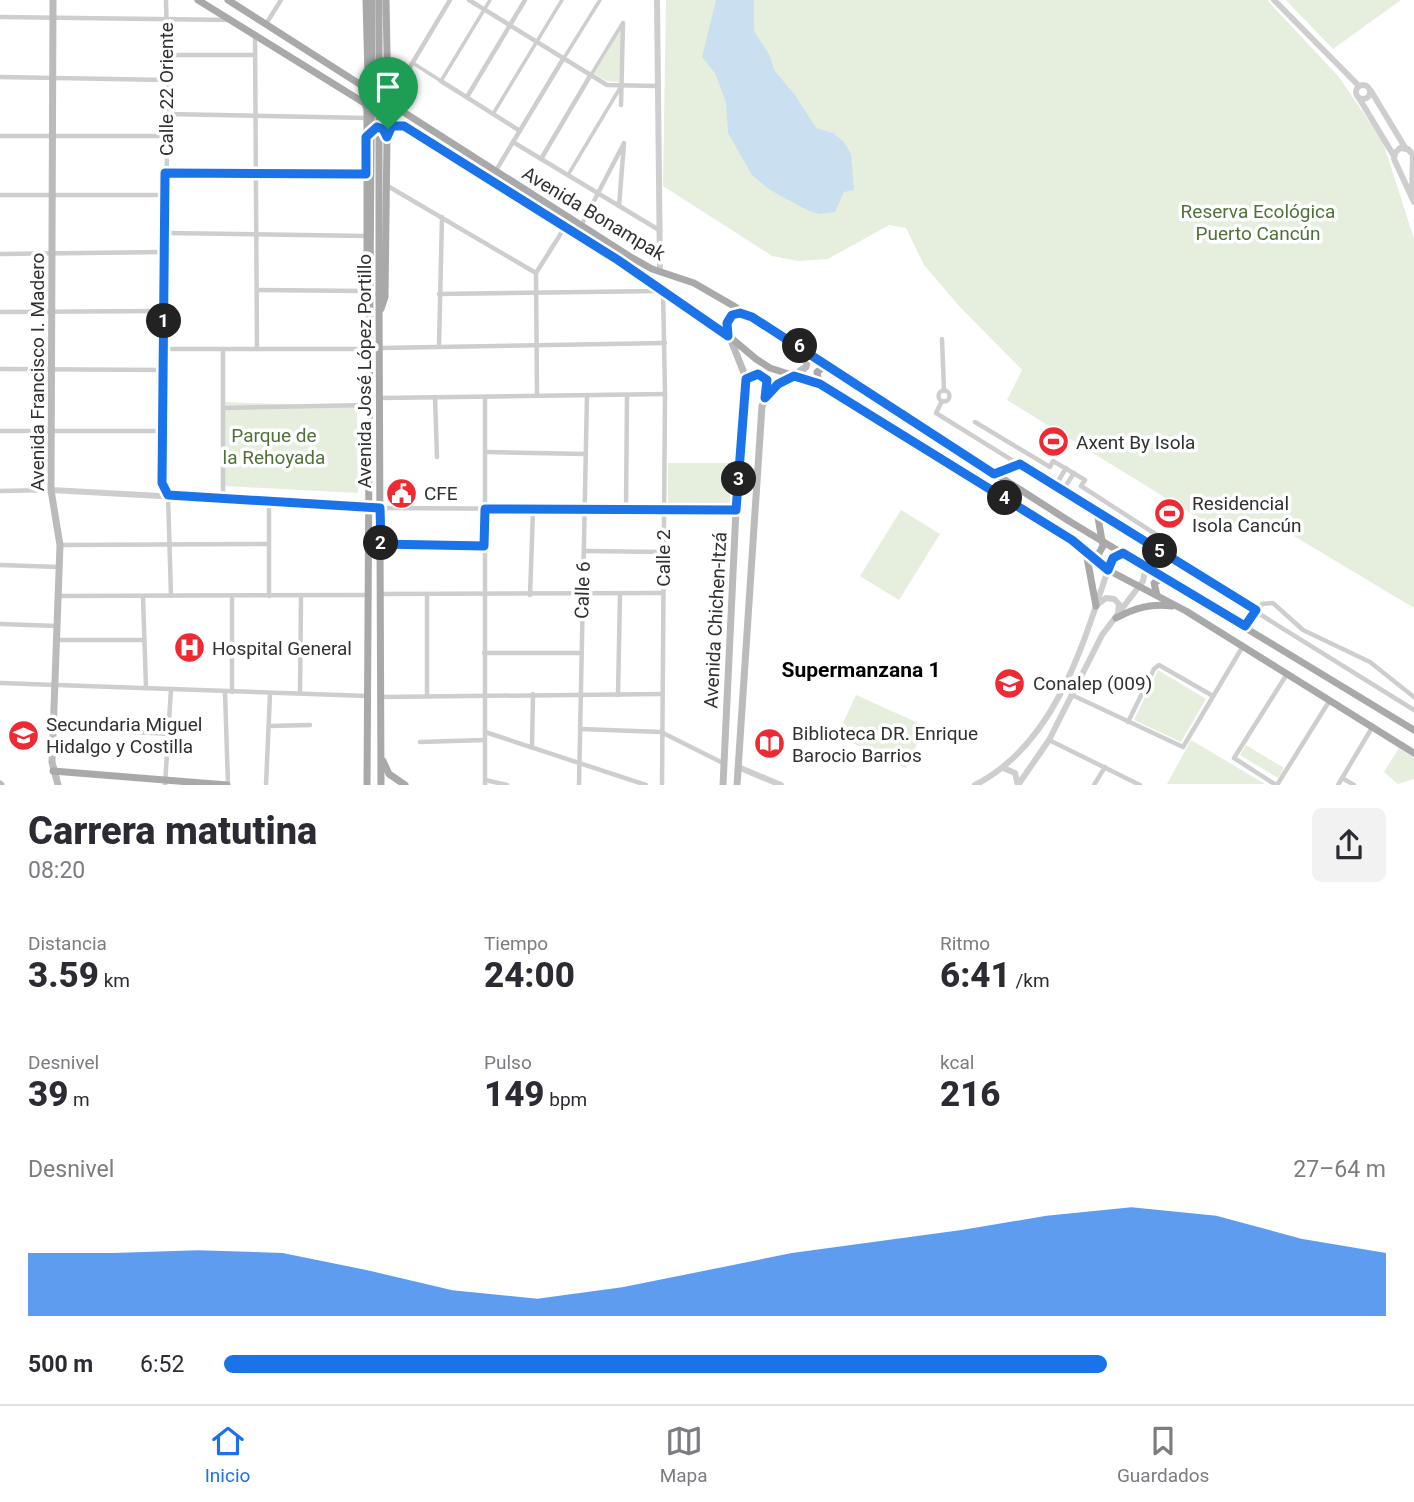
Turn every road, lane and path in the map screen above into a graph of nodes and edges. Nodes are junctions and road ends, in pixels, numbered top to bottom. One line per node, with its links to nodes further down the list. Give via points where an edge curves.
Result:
1 (53, 0): 19 (main road, Avenida Francisco I. Madero)
2 (166, 0): 21 (street, Calle 22 Oriente)
3 (198, 0): 20 (main road, Avenida Bonampak)
4 (228, 0): 23 (main road, Avenida Bonampak)
5 (281, 0): 23 (street)
6 (369, 0): 33 (main road); 95 (main road, Avenida José López Portillo, bridge)
7 (379, 0): 101 (main road, Avenida José López Portillo, bridge)
8 (386, 0): 34 (main road)
9 (450, 0): 32 (street)
10 (469, 0): 17 (street)
11 (490, 0): 17 (street)
12 (525, 0): 24 (street)
13 (562, 0): 26 (street)
14 (600, 0): 31 (street)
15 (657, 0): 41 (street)
16 (1273, 0): 42 (street)
17 (485, 9): 24 (street); 39 (street)
18 (0, 17): 19 (street)
19 (53, 19): 21 (street); 37 (main road, Avenida Francisco I. Madero)
20 (232, 19): 21 (street); 25 (main road, Avenida Bonampak)
21 (166, 20): 29 (street, Calle 22 Oriente)
22 (623, 23): 35 (street); 40 (street)
23 (266, 24): 27 (main road, Avenida Bonampak)
24 (510, 25): 26 (street); 45 (street)
25 (256, 33): 28 (main road, Avenida Bonampak); 30 (street)
26 (536, 42): 31 (street); 51 (street)
27 (293, 43): 28 (main road); 43 (main road, Avenida Bonampak)
28 (288, 53): 47 (main road, Avenida Bonampak)
29 (167, 55): 30 (street); 38 (street, Calle 22 Oriente)
30 (255, 55): 52 (street)
31 (563, 59): 35 (street); 56 (street)
32 (413, 63): 34 (street, via 408,72); 39 (street)
33 (368, 68): 34 (main road, via 377,75); 43 (main road)
34 (387, 70): 48 (main road)
35 (590, 76): 40 (street); 66 (street)
36 (0, 77): 37 (street)
37 (53, 77): 38 (street); 59 (main road, Avenida Francisco I. Madero)
38 (168, 80): 50 (street, Calle 22 Oriente)
39 (441, 81): 45 (street)
40 (621, 86): 41 (street); 49 (street); 73 (street)
41 (657, 86): 84 (street)
42 (1359, 86): 44 (street, via 1367,85); 46 (street)
43 (363, 88): 48 (main road, Avenida Bonampak)
44 (1371, 91): 46 (street, via 1368,97); 55 (street)
45 (467, 97): 51 (street)
46 (1359, 98): 58 (street)
47 (363, 99): 53 (main road); 54 (main road, Avenida Bonampak)
48 (388, 104): 70 (main road, Avenida Bonampak)
49 (621, 105)
50 (167, 114): 52 (street); 60 (street, Calle 22 Oriente)
51 (493, 114): 56 (street)
52 (254, 115): 53 (street); 69 (street)
53 (367, 118): 61 (main road)
54 (404, 126): 62 (main road, via 392,126); 82 (main road, Avenida Bonampak)
55 (1394, 128): 58 (street); 64 (street)
56 (520, 131): 63 (street)
57 (0, 135): 59 (street)
58 (1382, 135): 65 (street)
59 (53, 136): 60 (street); 75 (main road, Avenida Francisco I. Madero)
60 (165, 136): 71 (street, Calle 22 Oriente)
61 (366, 137): 62 (main road, via 377,127); 72 (main road)
62 (387, 137): 74 (main road)
63 (513, 142): 66 (street); 70 (street)
64 (1409, 147): 65 (street); 67 (street)
65 (1394, 156): 68 (street)
66 (541, 159): 73 (street)
67 (1413, 159): 68 (street, via 1406,167); 79 (street)
68 (1397, 165): 79 (street)
69 (257, 172): 71 (street); 72 (street); 86 (street)
70 (495, 172): 83 (main road, Avenida Bonampak)
71 (165, 173): 77 (street, Calle 22 Oriente)
72 (366, 174): 87 (main road)
73 (568, 175): 78 (street)
74 (385, 184): 81 (street); 101 (main road, via 385,297)
75 (52, 194): 76 (street); 77 (street); 90 (main road, Avenida Francisco I. Madero)
76 (0, 195)
77 (165, 195): 85 (street, Calle 22 Oriente)
78 (599, 195): 80 (street); 80 (street, via 625,143); 83 (street)
79 (1413, 198)
80 (619, 206): 84 (street)
81 (442, 217): 92 (street); 96 (street)
82 (565, 227): 92 (street); 94 (main road, Avenida Bonampak)
83 (581, 227): 91 (main road, Avenida Bonampak)
84 (660, 230): 91 (street)
85 (165, 233): 86 (street); 88 (street, Calle 22 Oriente)
86 (257, 234): 87 (street); 93 (street)
87 (366, 236): 95 (main road)
88 (165, 252): 90 (street); 98 (street, Calle 22 Oriente)
89 (0, 254): 90 (street)
90 (52, 254): 100 (main road, Avenida Francisco I. Madero)
91 (660, 272): 102 (main road, Avenida Bonampak, via 694,283)
92 (536, 273): 97 (street)
93 (257, 290): 95 (street); 111 (street)
94 (663, 290): 97 (street); 103 (main road, Avenida Bonampak); 105 (street, Calle 2)
95 (368, 291): 112 (main road, Avenida José López Portillo)
96 (439, 294): 97 (street); 106 (street)
97 (537, 294): 107 (street)
98 (164, 311): 100 (street); 109 (street, Calle 22 Oriente)
99 (0, 312): 100 (street)
100 (52, 312): 114 (main road, Avenida Francisco I. Madero)
101 (380, 313): 108 (main road, Avenida José López Portillo)
102 (752, 317): 103 (main road, via 732,315); 113 (main road, Avenida Bonampak)
103 (728, 336): 118 (main road, Avenida Bonampak, via 755,359); 119 (main road, Avenida Chichen-Itzá)
104 (942, 339): 138 (street, via 944,390 936,413)
105 (665, 343): 107 (street); 121 (street, Calle 2)
106 (439, 346): 107 (street); 108 (street)
107 (537, 346): 122 (street)
108 (380, 348): 127 (main road, Avenida José López Portillo)
109 (165, 349): 110 (street); 117 (street, Calle 22 Oriente)
110 (223, 349): 111 (street); 130 (street)
111 (257, 349): 112 (street)
112 (369, 349): 129 (main road, Avenida José López Portillo)
113 (804, 349): 116 (main road, Avenida Bonampak); 118 (main road, via 807,364)
114 (52, 368): 115 (street); 117 (street); 134 (main road, Avenida Francisco I. Madero)
115 (0, 369)
116 (830, 369): 120 (main road, via 817,372); 141 (main road, Avenida Bonampak)
117 (164, 370): 132 (street, Calle 22 Oriente)
118 (794, 376): 120 (main road, Avenida Bonampak); 128 (main road)
119 (746, 379): 128 (main road, via 758,374 767,380); 155 (main road, Avenida Chichen-Itzá)
120 (820, 384): 168 (main road, Avenida Bonampak)
121 (666, 394): 124 (street); 151 (street, Calle 2)
122 (537, 395): 123 (street); 126 (street)
123 (587, 395): 124 (street); 136 (street, Calle 6)
124 (627, 396): 154 (street)
125 (435, 397): 126 (street); 127 (street); 137 (street)
126 (485, 397): 135 (street)
127 (381, 398): 150 (main road, Avenida José López Portillo)
128 (765, 398): 238 (main road, Avenida Chichen-Itzá)
129 (368, 405): 130 (street); 149 (main road, Avenida José López Portillo)
130 (223, 408): 147 (street)
131 (975, 422): 139 (street, via 1050,467 1053,461)
132 (163, 430): 134 (street); 146 (street, Calle 22 Oriente, via 162,483)
133 (0, 431): 134 (street)
134 (51, 431): 143 (main road, Avenida Francisco I. Madero)
135 (485, 452): 136 (street); 152 (street)
136 (587, 454): 153 (street, Calle 6)
137 (437, 457)
138 (1020, 464): 141 (main road); 142 (street)
139 (1066, 468): 140 (street); 142 (street)
140 (1074, 473): 144 (street); 158 (street, via 1085,480 1081,486)
141 (994, 474): 159 (main road, Avenida Bonampak)
142 (1056, 485): 144 (street)
143 (51, 490): 145 (street); 146 (street); 163 (main road, Avenida Francisco I. Madero)
144 (1063, 490): 157 (street)
145 (0, 491)
146 (168, 495): 147 (street); 160 (street, Calle 22 Oriente)
147 (223, 499): 148 (street)
148 (269, 501): 149 (street); 161 (street)
149 (369, 508): 150 (street); 181 (main road, Avenida José López Portillo)
150 (380, 508): 152 (street); 162 (main road, Avenida José López Portillo)
151 (663, 508): 154 (street); 155 (street); 166 (street, Calle 2)
152 (485, 509): 156 (street); 164 (street)
153 (585, 510): 154 (street); 156 (street); 165 (street, Calle 6)
154 (626, 510)
155 (736, 510): 236 (main road, Avenida Chichen-Itzá)
156 (533, 511): 182 (street)
157 (1097, 512): 159 (main road); 192 (street)
158 (1157, 535)
159 (1102, 540): 167 (main road, Avenida Bonampak); 168 (main road, via 1102,551)
160 (169, 544): 161 (street); 163 (street); 186 (street, Calle 22 Oriente)
161 (269, 544): 187 (street)
162 (381, 544): 164 (street); 176 (main road, Avenida José López Portillo)
163 (60, 545): 171 (main road, Avenida Francisco I. Madero)
164 (484, 546): 178 (street)
165 (584, 551): 166 (street); 179 (street, Calle 6)
166 (663, 552): 175 (street, Calle 2)
167 (1123, 553): 170 (main road, Avenida Bonampak); 172 (street, via 1113,558)
168 (1088, 554): 172 (main road, Avenida Bonampak); 190 (main road)
169 (0, 565): 171 (street)
170 (1146, 566): 173 (main road, Avenida Bonampak); 174 (street)
171 (59, 567): 184 (main road, Avenida Francisco I. Madero)
172 (1108, 570): 174 (main road, Avenida Bonampak); 190 (street)
173 (1165, 577): 183 (main road, via 1154,583); 196 (main road, Avenida Bonampak)
174 (1139, 588): 183 (main road, Avenida Bonampak); 193 (street)
175 (663, 593): 180 (street); 213 (street, Calle 2)
176 (380, 594): 177 (street); 220 (main road, Avenida José López Portillo)
177 (427, 594): 178 (street); 217 (street)
178 (485, 594): 182 (street); 200 (street)
179 (582, 594): 180 (street); 182 (street); 201 (street, Calle 6)
180 (620, 594): 214 (street)
181 (367, 595): 188 (street); 216 (main road, Avenida José López Portillo)
182 (530, 595)
183 (1157, 595): 191 (main road, Avenida Bonampak)
184 (58, 596): 185 (street); 195 (main road, Avenida Francisco I. Madero)
185 (143, 596): 186 (street); 198 (street)
186 (171, 596): 189 (street)
187 (269, 596): 188 (street); 189 (street)
188 (301, 596): 210 (street)
189 (232, 597): 208 (street)
190 (1096, 606): 193 (street, via 1106,598 1114,599 1119,604); 246 (street, via 1040,731)
191 (1180, 608): 193 (main road, via 1159,604 1137,607); 199 (main road, Avenida Bonampak)
192 (1256, 610): 196 (street); 221 (street, via 1273,603 1303,630 1370,662); 223 (street)
193 (1116, 618): 215 (street, via 1102,635)
194 (0, 624): 195 (street)
195 (57, 626): 197 (main road, Avenida Francisco I. Madero)
196 (1245, 626): 230 (main road, Avenida Bonampak)
197 (57, 640): 198 (street); 204 (main road, Avenida Francisco I. Madero)
198 (144, 640): 205 (street)
199 (1243, 646): 202 (main road, Avenida Bonampak); 219 (street)
200 (484, 653): 201 (street); 218 (street)
201 (581, 653): 212 (street, Calle 6)
202 (1287, 673): 222 (main road, Avenida Bonampak); 271 (street, via 1234,758)
203 (0, 683): 204 (street)
204 (55, 685): 205 (street); 228 (main road, Avenida Francisco I. Madero)
205 (146, 688): 206 (street)
206 (171, 689): 207 (street); 233 (street)
207 (225, 692): 208 (street); 254 (street)
208 (232, 692): 209 (street)
209 (270, 694): 210 (street); 226 (street)
210 (300, 694): 216 (street)
211 (533, 694): 212 (street); 218 (street); 239 (street)
212 (580, 694): 214 (street); 229 (street, Calle 6)
213 (662, 694): 214 (street); 232 (street, Calle 2)
214 (618, 695)
215 (1072, 695): 224 (street); 235 (street)
216 (368, 696): 256 (main road, Avenida José López Portillo)
217 (427, 696): 218 (street); 220 (street)
218 (485, 696): 231 (street)
219 (1213, 696): 224 (street, via 1183,747); 224 (street, via 1159,665)
220 (380, 697): 241 (main road, Avenida José López Portillo)
221 (1414, 697)
222 (1330, 699): 227 (main road, Avenida Bonampak); 271 (street)
223 (1414, 710)
224 (1128, 722)
225 (310, 725): 226 (street)
226 (270, 726): 255 (street)
227 (1373, 726): 240 (main road, Avenida Bonampak); 249 (street)
228 (54, 727): 233 (street); 247 (main road, Avenida Francisco I. Madero)
229 (580, 729): 232 (street); 242 (street, Calle 6)
230 (1414, 730)
231 (485, 732): 234 (street); 239 (street)
232 (661, 732): 243 (street); 263 (street, Calle 2)
233 (169, 734): 250 (street)
234 (485, 740): 237 (street); 251 (street)
235 (1049, 740): 245 (street); 268 (street)
236 (725, 741): 238 (main road, via 733,738); 243 (main road, Avenida Chichen-Itzá)
237 (421, 742)
238 (740, 743): 244 (main road, Avenida Chichen-Itzá)
239 (532, 747): 242 (street)
240 (1414, 753)
241 (381, 754): 257 (main road, Avenida José López Portillo); 258 (main road, via 390,774)
242 (580, 763): 248 (street); 260 (street, Calle 6)
243 (723, 763): 264 (main road, Avenida Chichen-Itzá)
244 (738, 767): 265 (main road, Avenida Chichen-Itzá); 266 (street)
245 (1105, 767): 269 (street); 270 (street)
246 (1003, 768): 267 (street); 268 (street, via 1015,773)
247 (54, 771): 250 (main road); 253 (main road, Avenida Francisco I. Madero)
248 (620, 776): 261 (street); 262 (street)
249 (1342, 778): 272 (street); 273 (street)
250 (165, 782): 252 (main road)
251 (485, 782): 259 (street)
252 (216, 784): 254 (main road)
253 (58, 785)
254 (227, 785)
255 (266, 785)
256 (367, 785)
257 (381, 785)
258 (405, 785)
259 (507, 785)
260 (579, 785)
261 (620, 785)
262 (646, 785)
263 (662, 785)
264 (723, 785)
265 (737, 785)
266 (781, 785)
267 (975, 785)
268 (1018, 785)
269 (1094, 785)
270 (1140, 785)
271 (1277, 785)
272 (1338, 785)
273 (1354, 785)

